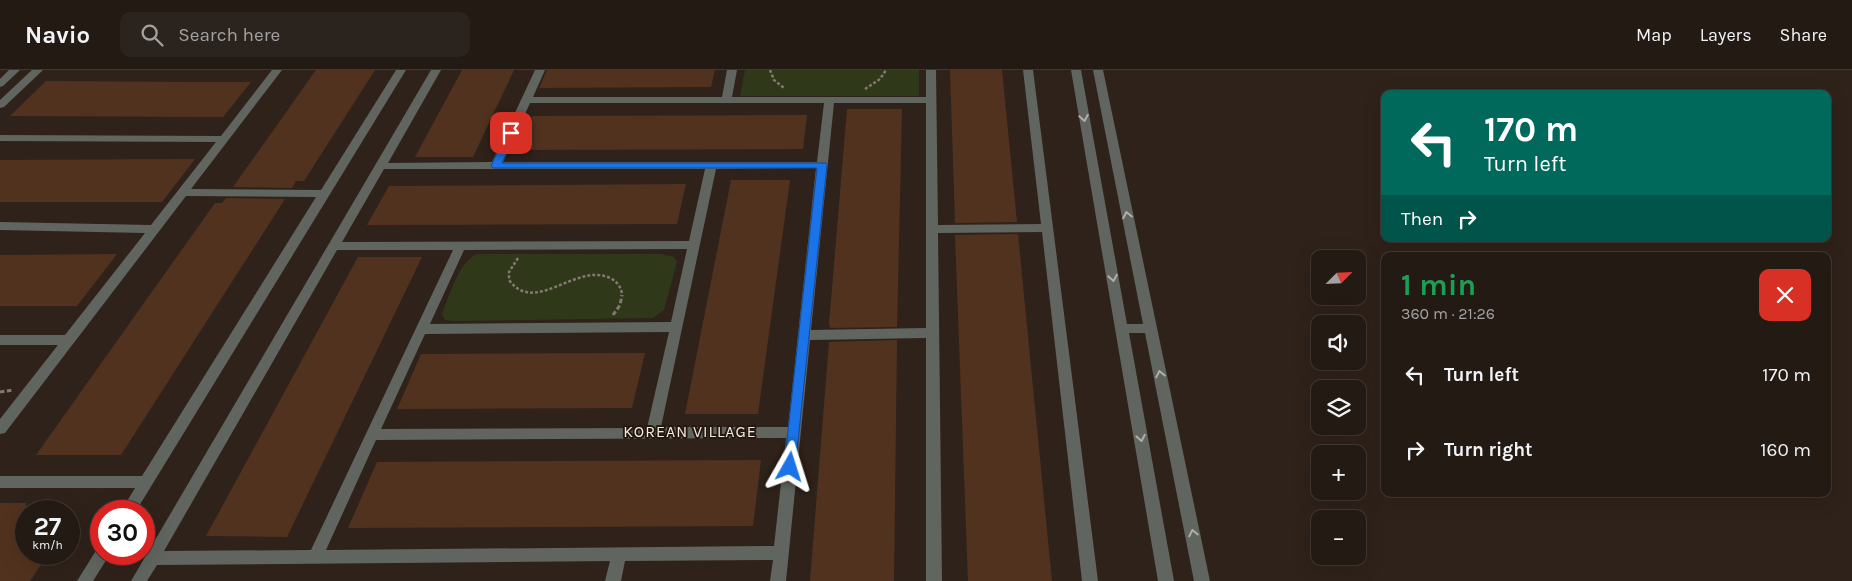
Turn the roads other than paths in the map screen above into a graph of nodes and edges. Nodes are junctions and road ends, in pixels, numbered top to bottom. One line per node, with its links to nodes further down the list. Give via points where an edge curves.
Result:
1 (15, 70): 12 (street)
2 (38, 70): 16 (street)
3 (277, 70): 19 (street)
4 (401, 70): 25 (street)
5 (436, 70): 21 (street)
6 (540, 70): 13 (street)
7 (732, 70): 14 (street)
8 (930, 70): 15 (street)
9 (1028, 70): 27 (street)
10 (1076, 70): 34 (street, one-way to 34)
11 (1098, 70): 36 (street, one-way to 11)
12 (0, 84)
13 (526, 100): 14 (street); 22 (street)
14 (726, 100): 17 (street)
15 (931, 100): 17 (street); 29 (street)
16 (2, 101)
17 (829, 102): 20 (street)
18 (0, 138): 19 (street)
19 (224, 139): 24 (street)
20 (822, 165): 23 (street); 38 (street)
21 (380, 166): 22 (street); 31 (street)
22 (496, 166): 23 (street)
23 (710, 166): 30 (street)
24 (183, 192): 25 (street); 28 (street)
25 (324, 194): 46 (street)
26 (0, 226): 28 (street)
27 (1047, 228): 29 (street); 60 (street)
28 (154, 229): 40 (street)
29 (931, 229): 37 (street)
30 (693, 245): 32 (street); 33 (street)
31 (333, 246): 32 (street); 48 (street)
32 (460, 246): 35 (street)
33 (676, 328): 35 (street); 42 (street)
34 (1122, 328): 36 (street); 61 (street, one-way to 61)
35 (422, 329): 44 (street)
36 (1150, 329): 62 (street, one-way to 36)
37 (932, 333): 38 (street); 59 (street)
38 (804, 335): 43 (street)
39 (0, 340): 40 (street)
40 (69, 340): 41 (street)
41 (0, 429)
42 (653, 432): 43 (street); 44 (street)
43 (794, 432): 49 (street)
44 (372, 435): 51 (street)
45 (0, 482): 46 (street)
46 (146, 482): 47 (street)
47 (135, 500)
48 (155, 553)
49 (781, 553): 50 (street); 58 (street)
50 (619, 554): 51 (street); 57 (street)
51 (315, 557): 52 (street)
52 (155, 558)
53 (95, 565): 55 (street)
54 (148, 565): 56 (street)
55 (85, 581)
56 (139, 581)
57 (613, 581)
58 (778, 581)
59 (934, 581)
60 (1090, 581)
61 (1166, 581)
62 (1202, 581)

